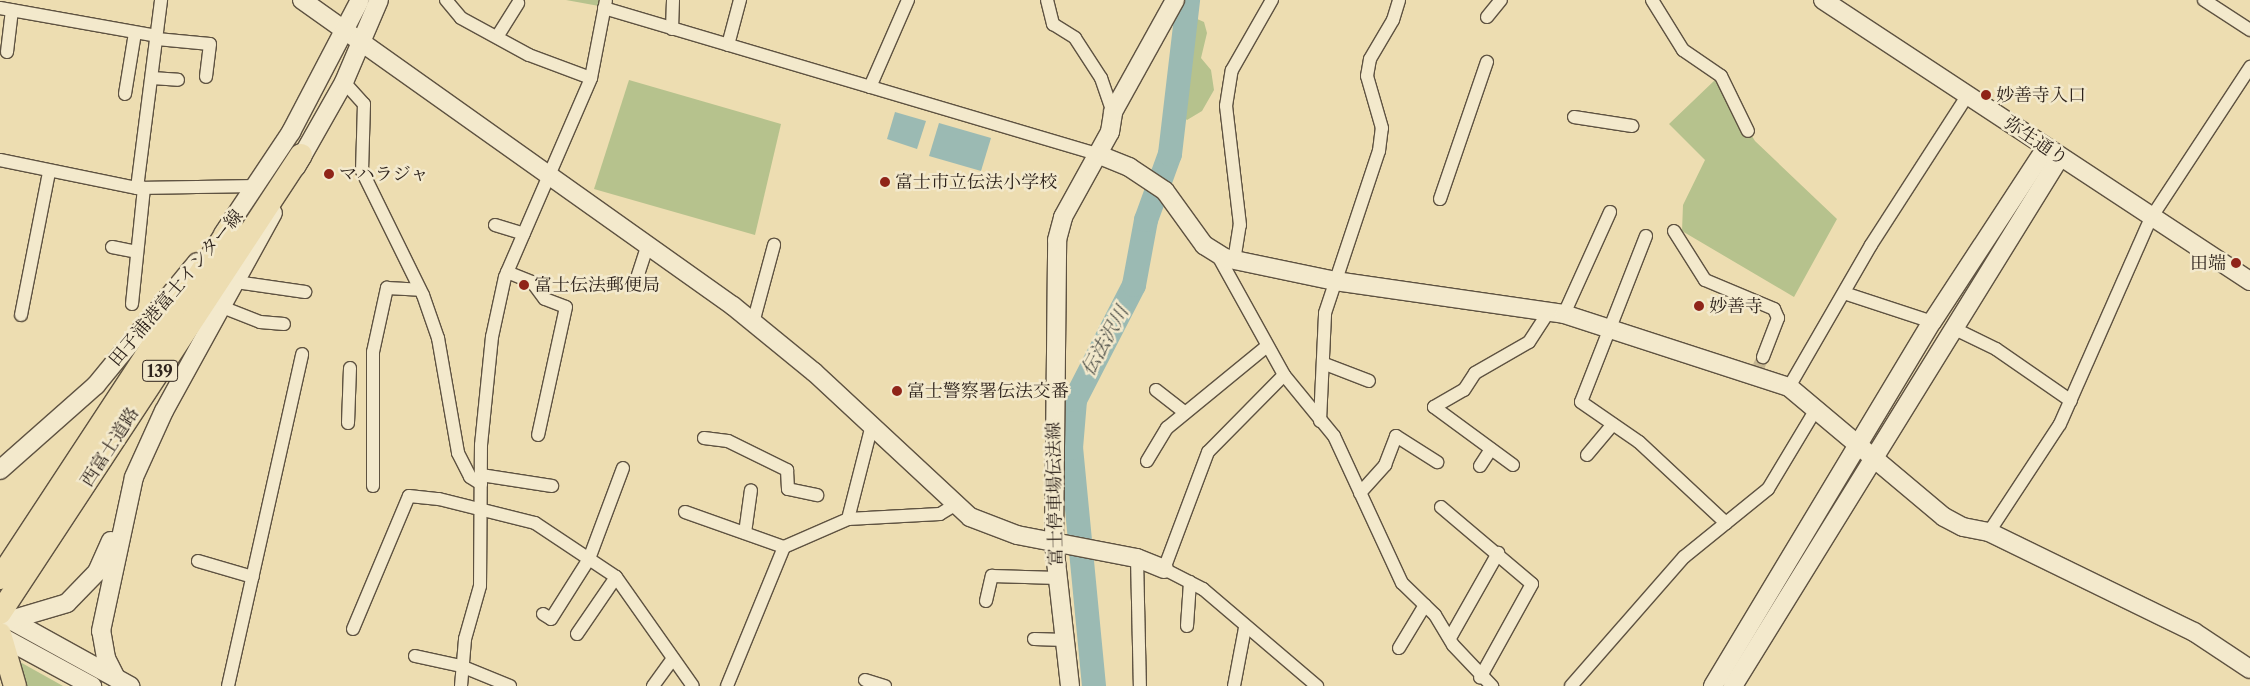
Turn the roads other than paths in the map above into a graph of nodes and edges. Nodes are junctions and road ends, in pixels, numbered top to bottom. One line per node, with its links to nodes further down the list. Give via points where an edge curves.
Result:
1 (161, 0): 25 (street)
2 (302, 0): 23 (street)
3 (360, 0): 23 (street, 田子浦港富士インター線)
4 (380, 0): 27 (street)
5 (446, 0): 26 (street, via 460,18)
6 (673, 0): 21 (street)
7 (740, 0): 28 (street)
8 (908, 0): 37 (street)
9 (1047, 0): 40 (street, via 1052,24 1075,38 1101,78)
10 (1175, 0): 40 (street, 富士停車場伝法線)
11 (1272, 0): 65 (street, via 1232,70 1226,106 1240,225)
12 (1399, 0): 67 (street, via 1393,20 1370,59 1367,76 1382,128 1379,151)
13 (1501, 0): 20 (street)
14 (1652, 0): 43 (street, via 1683,50 1722,76)
15 (1823, 0): 39 (street, 弥生通り)
16 (2204, 0): 22 (street)
17 (518, 3): 26 (street)
18 (605, 4): 21 (street); 34 (street)
19 (15, 8): 24 (street); 29 (street)
20 (1487, 17)
21 (672, 29): 28 (street)
22 (2250, 30)
23 (347, 32): 27 (street); 50 (street, 田子浦港富士インター線)
24 (135, 33): 25 (street); 38 (street)
25 (157, 37): 32 (street, via 210,44); 33 (street)
26 (497, 37): 34 (street, via 529,55)
27 (363, 42): 36 (street); 49 (street)
28 (728, 45): 37 (street)
29 (7, 52)
30 (1487, 62): 52 (street)
31 (2250, 68): 54 (street)
32 (206, 77)
33 (152, 78): 35 (street); 51 (street)
34 (592, 78): 49 (street)
35 (178, 80)
36 (344, 82): 46 (street); 71 (street, via 364,104 362,171)
37 (870, 87): 45 (street)
38 (125, 94)
39 (1968, 96): 44 (street, 弥生通り); 73 (street)
40 (1114, 112): 45 (street, 富士停車場伝法線, via 1110,132)
41 (1574, 117): 42 (street)
42 (1632, 126)
43 (1748, 132)
44 (2053, 152): 54 (street, 弥生通り); 78 (street); 81 (street)
45 (1097, 154): 64 (street, via 1165,191 1182,218); 126 (street, 富士停車場伝法線, via 1063,217 1057,240)
46 (302, 155): 69 (street); 136 (highway, 西富士道路 / 139)
47 (0, 160): 48 (street)
48 (49, 172): 51 (street); 77 (street)
49 (552, 174): 58 (street); 60 (street)
50 (257, 186): 51 (street); 55 (street, 田子浦港富士インター線)
51 (140, 188): 63 (street)
52 (1440, 199)
53 (1610, 212): 76 (street)
54 (2151, 218): 68 (street, 弥生通り); 92 (street)
55 (232, 225): 110 (street, 田子浦港富士インター線, via 96,385); 136 (highway, 西富士道路 / 139)
56 (496, 225): 58 (street)
57 (1674, 231): 85 (street, via 1705,280 1774,309 1778,318)
58 (524, 234): 66 (street)
59 (1646, 236): 82 (street, via 1624,284)
60 (648, 244): 70 (street); 79 (street)
61 (774, 245): 79 (street)
62 (112, 247): 63 (street)
63 (137, 252): 74 (street)
64 (1217, 254): 65 (street); 83 (street)
65 (1234, 261): 67 (street)
66 (507, 272): 99 (street, via 532,282 545,299 566,307); 111 (street, via 492,337)
67 (1335, 281): 76 (street); 86 (street, via 1325,313)
68 (2250, 281)
69 (236, 282): 72 (street); 75 (street)
70 (635, 284)
71 (420, 290): 111 (street, via 438,338 458,453 470,477); 112 (street, via 387,288 373,352)
72 (305, 292)
73 (1844, 292): 78 (street); 90 (street)
74 (132, 304)
75 (222, 307): 80 (street, via 260,322); 117 (street, via 146,445)
76 (1557, 312): 82 (street); 102 (street, via 1529,342 1475,373 1464,390 1434,407)
77 (21, 315)
78 (1932, 322): 101 (street)
79 (753, 323): 98 (street)
80 (284, 324)
81 (1955, 328): 92 (street, via 1996,349); 104 (street)
82 (1612, 329): 90 (street, via 1756,372); 97 (street, via 1581,402)
83 (1266, 347): 88 (street); 94 (street)
84 (302, 354): 133 (street)
85 (1763, 357)
86 (1325, 364): 89 (street); 95 (street)
87 (350, 368): 96 (street)
88 (1284, 375): 95 (street); 132 (street, via 1208,452)
89 (1369, 381)
90 (1789, 387): 93 (street)
91 (1156, 390): 94 (street)
92 (2071, 401): 124 (street)
93 (1816, 409): 101 (street); 123 (street, via 1774,482)
94 (1185, 413): 105 (street, via 1167,428)
95 (1320, 421): 115 (street, via 1334,436)
96 (348, 423)
97 (1613, 424): 103 (street); 123 (street, via 1639,442)
98 (872, 425): 118 (street); 122 (street)
99 (538, 435)
100 (704, 438): 116 (street, via 728,441 787,470 788,489)
101 (1858, 444): 104 (street); 172 (street)
102 (1492, 449): 107 (street); 108 (street)
103 (1588, 455)
104 (1873, 457): 124 (street, via 1944,517 1963,527); 173 (street)
105 (1147, 461)
106 (1437, 462): 115 (street, via 1396,436 1385,465)
107 (1513, 465)
108 (1480, 466)
109 (623, 468): 130 (street)
110 (0, 470)
111 (481, 480): 113 (street); 119 (street)
112 (373, 486)
113 (552, 486)
114 (751, 490): 125 (street)
115 (1360, 494): 139 (street, via 1389,562 1402,583)
116 (817, 495)
117 (126, 504): 141 (street, via 97,572 82,591 50,611); 156 (street, via 101,632 106,658)
118 (953, 506): 122 (street, via 940,514); 126 (street, via 987,526)
119 (484, 507): 130 (street, via 535,523); 143 (street, via 408,496); 152 (street, via 480,586)
120 (1441, 507): 128 (street)
121 (685, 512): 125 (street)
122 (848, 518): 127 (street)
123 (1726, 523): 171 (street, via 1684,557)
124 (1989, 532): 153 (street, via 2194,632)
125 (745, 533): 127 (street)
126 (1059, 544): 129 (street); 135 (street, 富士停車場伝法線)
127 (784, 547): 164 (street)
128 (1498, 553): 146 (street); 154 (street, via 1532,584)
129 (1137, 558): 132 (street); 167 (street)
130 (589, 559): 134 (street); 140 (street, via 551,619)
131 (198, 561): 133 (street)
132 (1164, 569): 137 (street)
133 (253, 577): 159 (street)
134 (616, 578): 145 (street); 151 (street)
135 (1058, 578): 138 (street, via 992,576); 148 (street, 富士停車場伝法線)
136 (6, 580): 141 (highway, 西富士道路 / 139)
137 (1190, 582): 142 (street); 144 (street, via 1234,614)
138 (986, 601)
139 (1425, 605): 146 (street); 149 (street)
140 (543, 614)
141 (2, 625): 156 (street); 157 (highway); 158 (street)
142 (1188, 626)
143 (353, 628)
144 (1245, 628): 168 (street); 169 (street)
145 (577, 634)
146 (1450, 638): 154 (street)
147 (1034, 639): 148 (street)
148 (1065, 640): 166 (street, 富士停車場伝法線)
149 (1399, 648)
150 (415, 656): 152 (street)
151 (672, 660): 162 (street); 163 (street)
152 (461, 666): 160 (street); 161 (street)
153 (2250, 669)
154 (1480, 678): 170 (street)
155 (865, 680): 165 (street)
156 (123, 682)
157 (14, 686)
158 (92, 686)
159 (228, 686)
160 (461, 686)
161 (510, 686)
162 (653, 686)
163 (693, 686)
164 (727, 686)
165 (885, 686)
166 (1070, 686)
167 (1140, 686)
168 (1234, 686)
169 (1317, 686)
170 (1492, 686)
171 (1571, 686)
172 (1713, 686)
173 (1733, 686)

